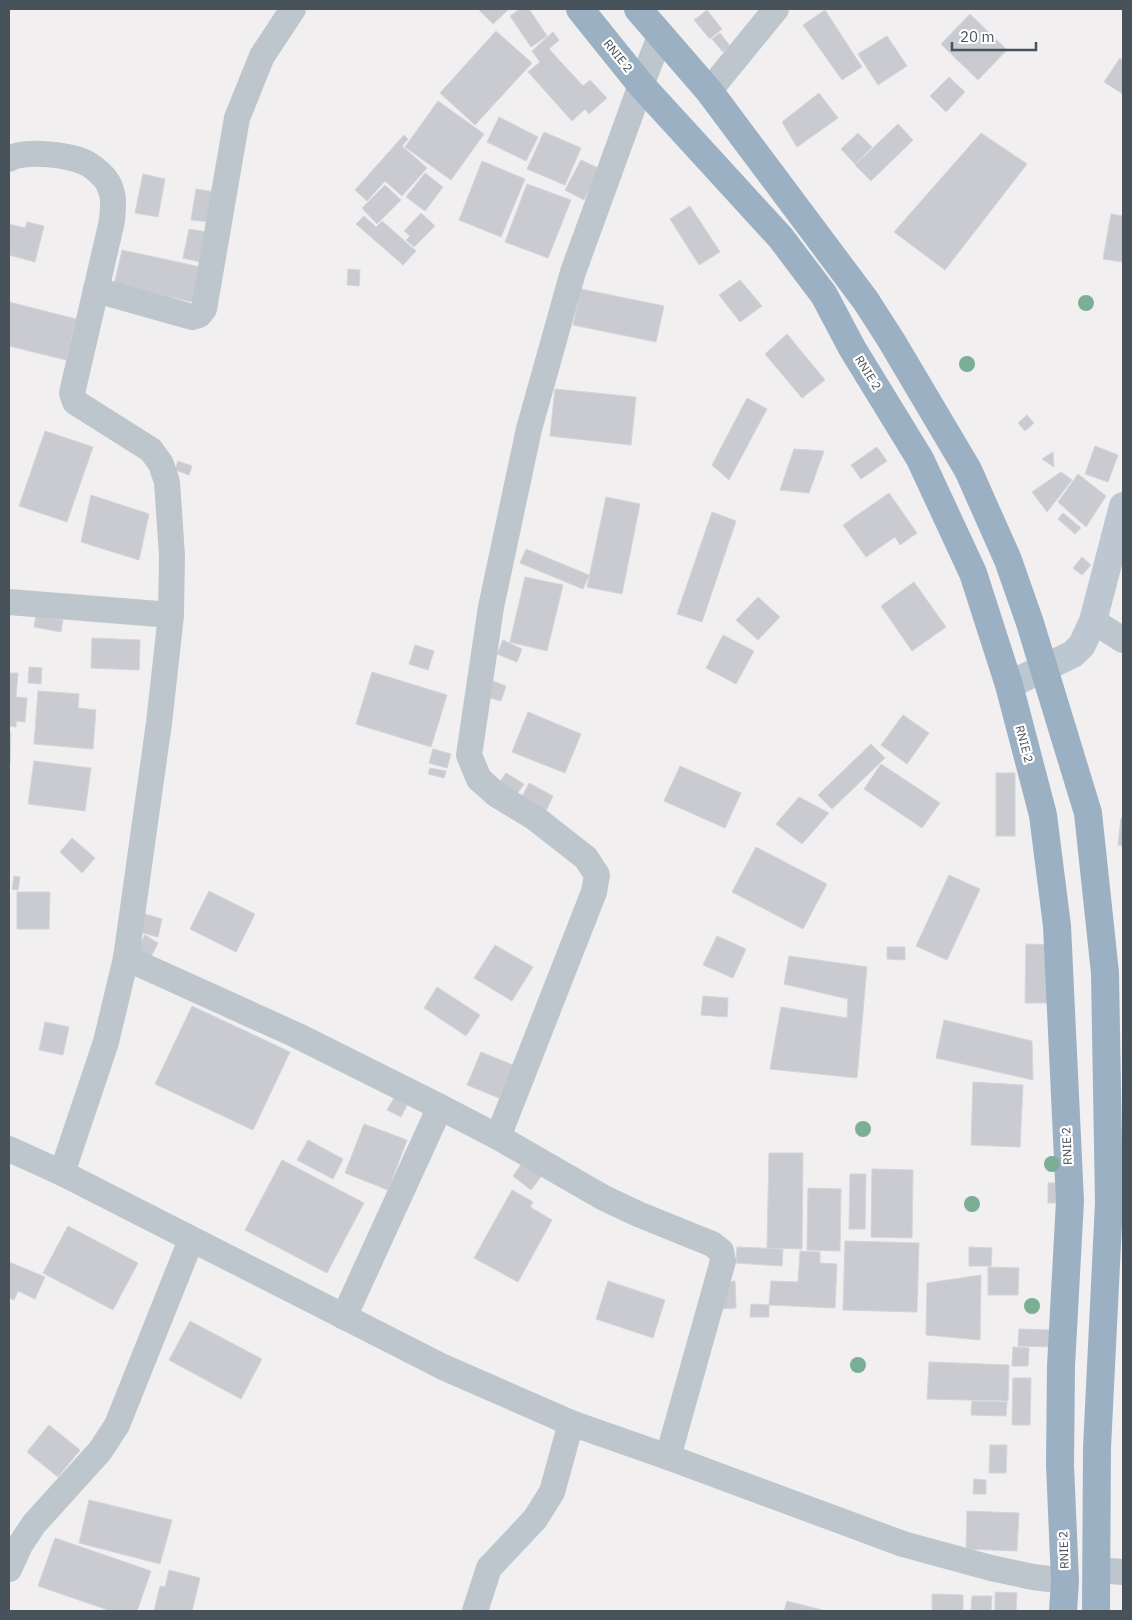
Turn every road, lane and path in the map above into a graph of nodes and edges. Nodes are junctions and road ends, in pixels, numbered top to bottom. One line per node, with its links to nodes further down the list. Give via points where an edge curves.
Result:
1 (293, 9): 9 (street, via 262,56 236,118 204,309 192,317)
2 (580, 9): 6 (highway, RNIE 2 / RNIE 2)
3 (638, 9): 5 (highway)
4 (776, 9): 7 (street)
5 (661, 34): 6 (street); 7 (highway)
6 (641, 85): 16 (highway, RNIE 2 / RNIE 2, via 781,238 824,295 852,348 920,459 972,573); 19 (street, via 573,272 529,429 491,607 469,755 479,779 586,858 597,875 594,892)
7 (709, 91): 15 (highway, via 866,301 968,470 1008,560)
8 (9, 159): 9 (street, via 26,153 57,155 88,163 107,181 114,198 112,221)
9 (96, 290): 12 (street, via 72,393 75,402 151,450 161,464 167,482 172,556)
10 (1123, 506): 13 (main road)
11 (9, 602): 12 (street)
12 (171, 615): 17 (street)
13 (1093, 621): 14 (street); 15 (main road, via 1082,645 1073,654)
14 (1123, 640)
15 (1044, 669): 16 (main road); 22 (highway, via 1088,813 1105,972)
16 (1009, 686): 29 (highway, RNIE 2 / RNIE 2, via 1043,815 1057,926 1070,1201 1061,1366 1060,1465)
17 (126, 958): 18 (street, via 296,1035); 21 (street, via 106,1042)
18 (440, 1107): 19 (street); 24 (street)
19 (498, 1138): 26 (street, via 604,1198 712,1244 721,1251 723,1261)
20 (9, 1149): 21 (street)
21 (62, 1173): 23 (street)
22 (1116, 1203): 28 (highway, via 1096,1448)
23 (192, 1240): 24 (street); 27 (street, via 117,1425 100,1451 34,1524)
24 (344, 1317): 25 (street, via 443,1367)
25 (571, 1423): 26 (street); 30 (street, via 552,1492 535,1519 489,1568)
26 (668, 1457): 29 (street, via 903,1544 991,1568)
27 (9, 1569)
28 (1110, 1571): 32 (highway)
29 (1065, 1581): 31 (highway, RNIE 2 / RNIE 2)
30 (475, 1611)
31 (1063, 1611)
32 (1096, 1611)

